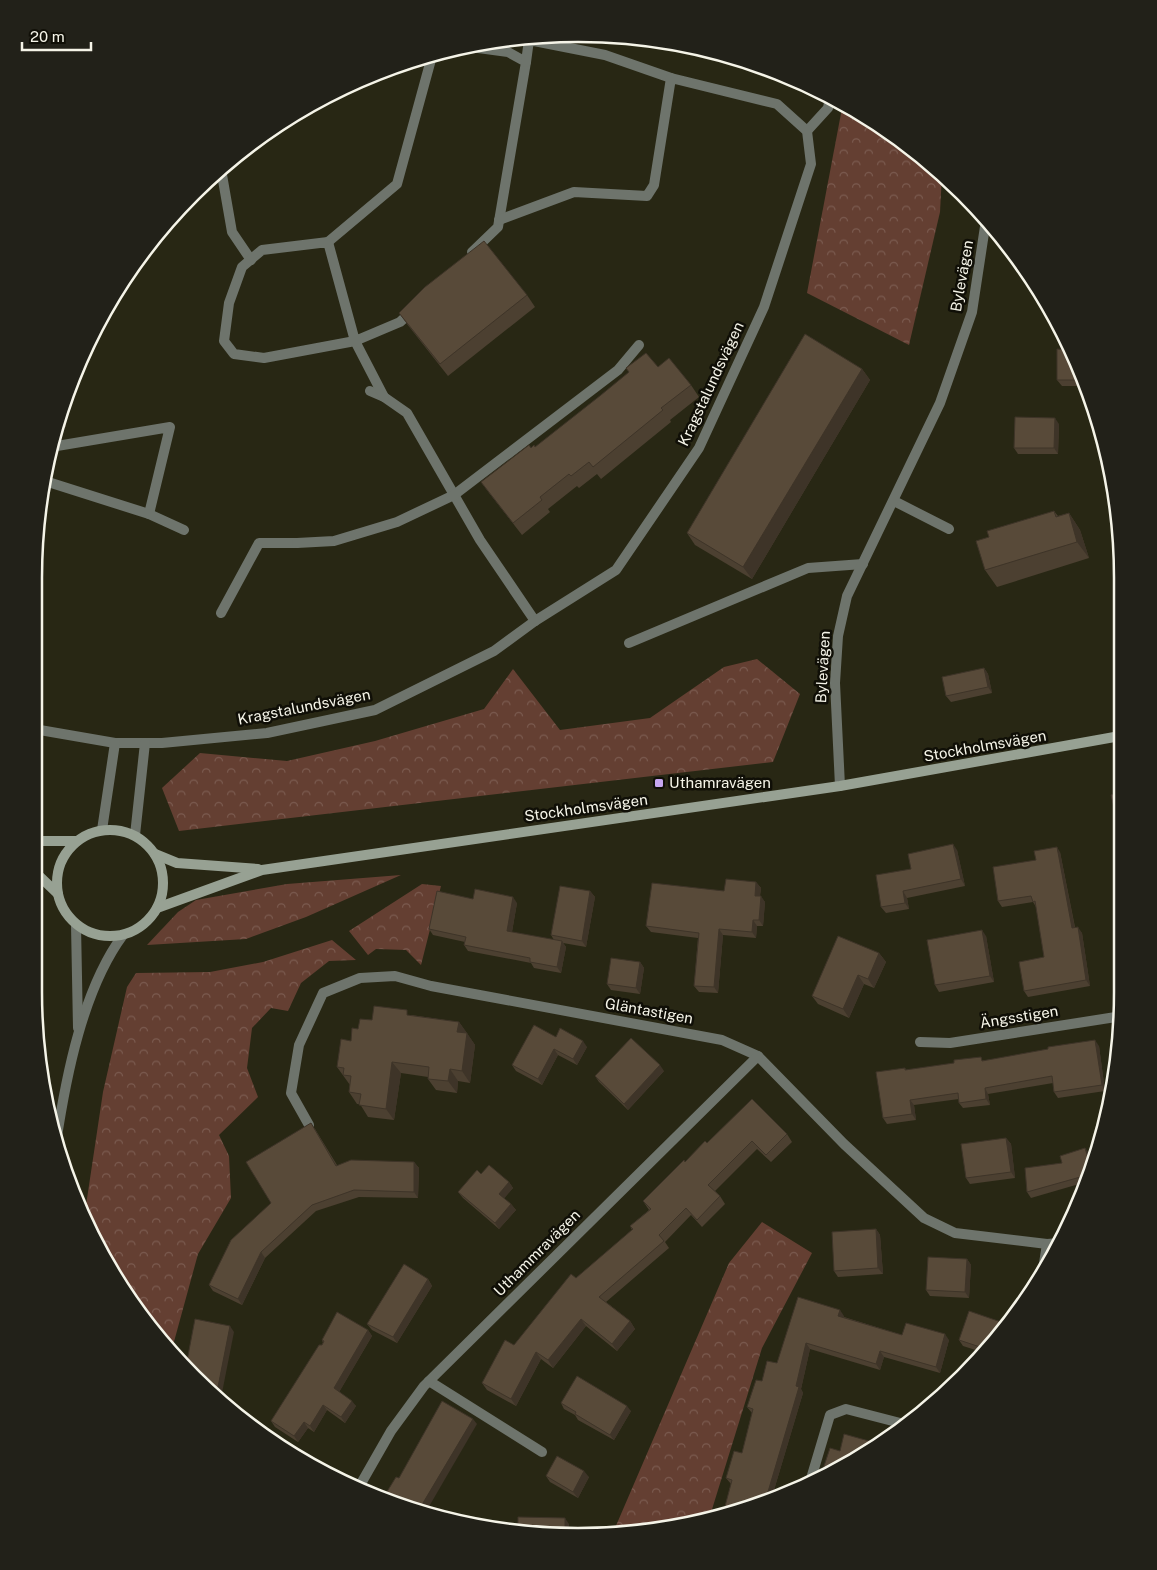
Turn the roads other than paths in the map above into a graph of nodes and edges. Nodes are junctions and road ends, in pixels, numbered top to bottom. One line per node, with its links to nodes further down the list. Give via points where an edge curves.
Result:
1 (547, 44): 6 (street, via 605,56)
2 (528, 45): 4 (street)
3 (492, 50): 4 (street, via 508,52)
4 (526, 62): 10 (street)
5 (428, 65): 12 (street, via 397,184)
6 (670, 78): 8 (street, via 776,104); 10 (street, via 654,185 647,196 574,192)
7 (829, 105): 8 (street)
8 (807, 131): 29 (street, Kragstalundsvägen, via 811,164 764,307 700,448 616,570)
9 (223, 178): 13 (street, via 232,232)
10 (499, 220): 14 (street, via 498,226)
11 (985, 229): 23 (street, Bylevägen, via 972,312 940,403)
12 (328, 242): 13 (street, via 262,250); 16 (street)
13 (251, 260): 16 (street, via 242,268 229,303 224,341 234,354 264,358)
14 (463, 261)
15 (421, 302): 16 (street, via 400,322)
16 (355, 341): 19 (street)
17 (639, 345): 22 (street, via 618,370)
18 (370, 391): 19 (street)
19 (384, 397): 22 (street, via 407,413)
20 (60, 446): 24 (street, via 170,427)
21 (51, 483): 24 (street)
22 (454, 495): 28 (street, via 397,522 334,541 259,543); 29 (street)
23 (894, 501): 25 (street); 27 (street, Bylevägen)
24 (149, 514): 26 (street)
25 (949, 529)
26 (184, 530)
27 (863, 564): 30 (street, via 808,568); 35 (street, Bylevägen, via 847,596 838,636 835,683)
28 (221, 613)
29 (535, 621): 34 (street, Kragstalundsvägen, via 494,651 375,710 267,733)
30 (629, 643)
31 (42, 730): 33 (street, Kragstalundsvägen)
32 (1114, 737): 35 (main road, Stockholmsvägen)
33 (116, 743): 34 (street, Kragstalundsvägen); 36 (street)
34 (145, 743): 37 (street)
35 (840, 786): 41 (main road, Stockholmsvägen)
36 (102, 830): 37 (main road); 39 (main road)
37 (135, 835): 40 (main road)
38 (42, 841): 39 (main road)
39 (77, 841): 43 (main road, via 60,864)
40 (155, 854): 41 (main road, Stockholmsvägen, via 177,863); 44 (main road, via 163,888)
41 (262, 870): 44 (main road, Stockholmsvägen)
42 (42, 879): 43 (main road)
43 (58, 894): 45 (main road, via 64,911)
44 (157, 908): 46 (main road, via 146,923)
45 (76, 924): 46 (main road, via 104,936); 48 (street)
46 (123, 934): 48 (street, via 105,963)
47 (1113, 1017): 49 (street, Ängsstigen, via 950,1043)
48 (78, 1034): 51 (street)
49 (920, 1042)
50 (758, 1056): 52 (street, Gläntastigen, via 722,1040 431,986 395,976 360,978 323,993 299,1045 291,1093); 53 (street, Gläntastigen, via 844,1144 924,1218 955,1233); 56 (street, Uthammravägen)
51 (58, 1117)
52 (309, 1125)
53 (1047, 1244): 54 (street, Gläntastigen); 55 (street)
54 (1051, 1244)
55 (1045, 1256)
56 (429, 1381): 58 (street); 60 (street, Uthammravägen, via 391,1432)
57 (897, 1422): 59 (street, via 846,1409 830,1415)
58 (542, 1452)
59 (812, 1474)
60 (361, 1482)

